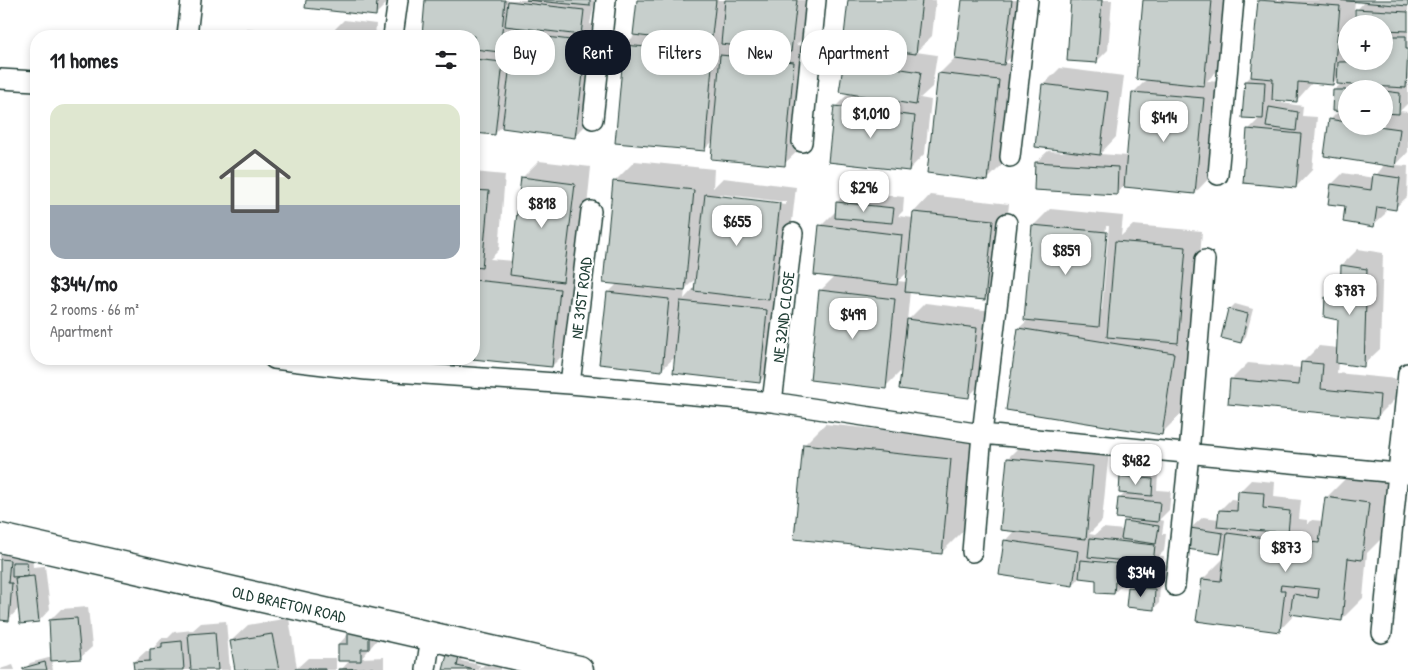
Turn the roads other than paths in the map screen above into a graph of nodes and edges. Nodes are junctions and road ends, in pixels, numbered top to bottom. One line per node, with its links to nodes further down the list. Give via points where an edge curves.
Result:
1 (192, 0): 7 (street)
2 (398, 0): 8 (street)
3 (606, 0): 11 (street)
4 (816, 0): 12 (street)
5 (1028, 0): 13 (street)
6 (1234, 0): 14 (street)
7 (188, 30)
8 (394, 30)
9 (0, 79): 10 (street)
10 (30, 81)
11 (593, 119)
12 (802, 142)
13 (1010, 157)
14 (1218, 175)
15 (592, 212): 21 (street, NE 31ST ROAD)
16 (1006, 223): 23 (street)
17 (793, 233): 22 (street, NE 32ND CLOSE)
18 (1205, 260): 24 (street)
19 (377, 365): 21 (street)
20 (1408, 373): 25 (street)
21 (570, 384): 22 (street)
22 (772, 402): 23 (street)
23 (982, 434): 24 (street); 27 (street)
24 (1189, 454): 25 (street); 28 (street)
25 (1402, 473): 29 (street)
26 (0, 538): 30 (street, OLD BRAETON ROAD)
27 (972, 552)
28 (1175, 586)
29 (1382, 632)
30 (431, 636): 31 (street); 32 (street, OLD BRAETON ROAD)
31 (426, 670)
32 (579, 670)

